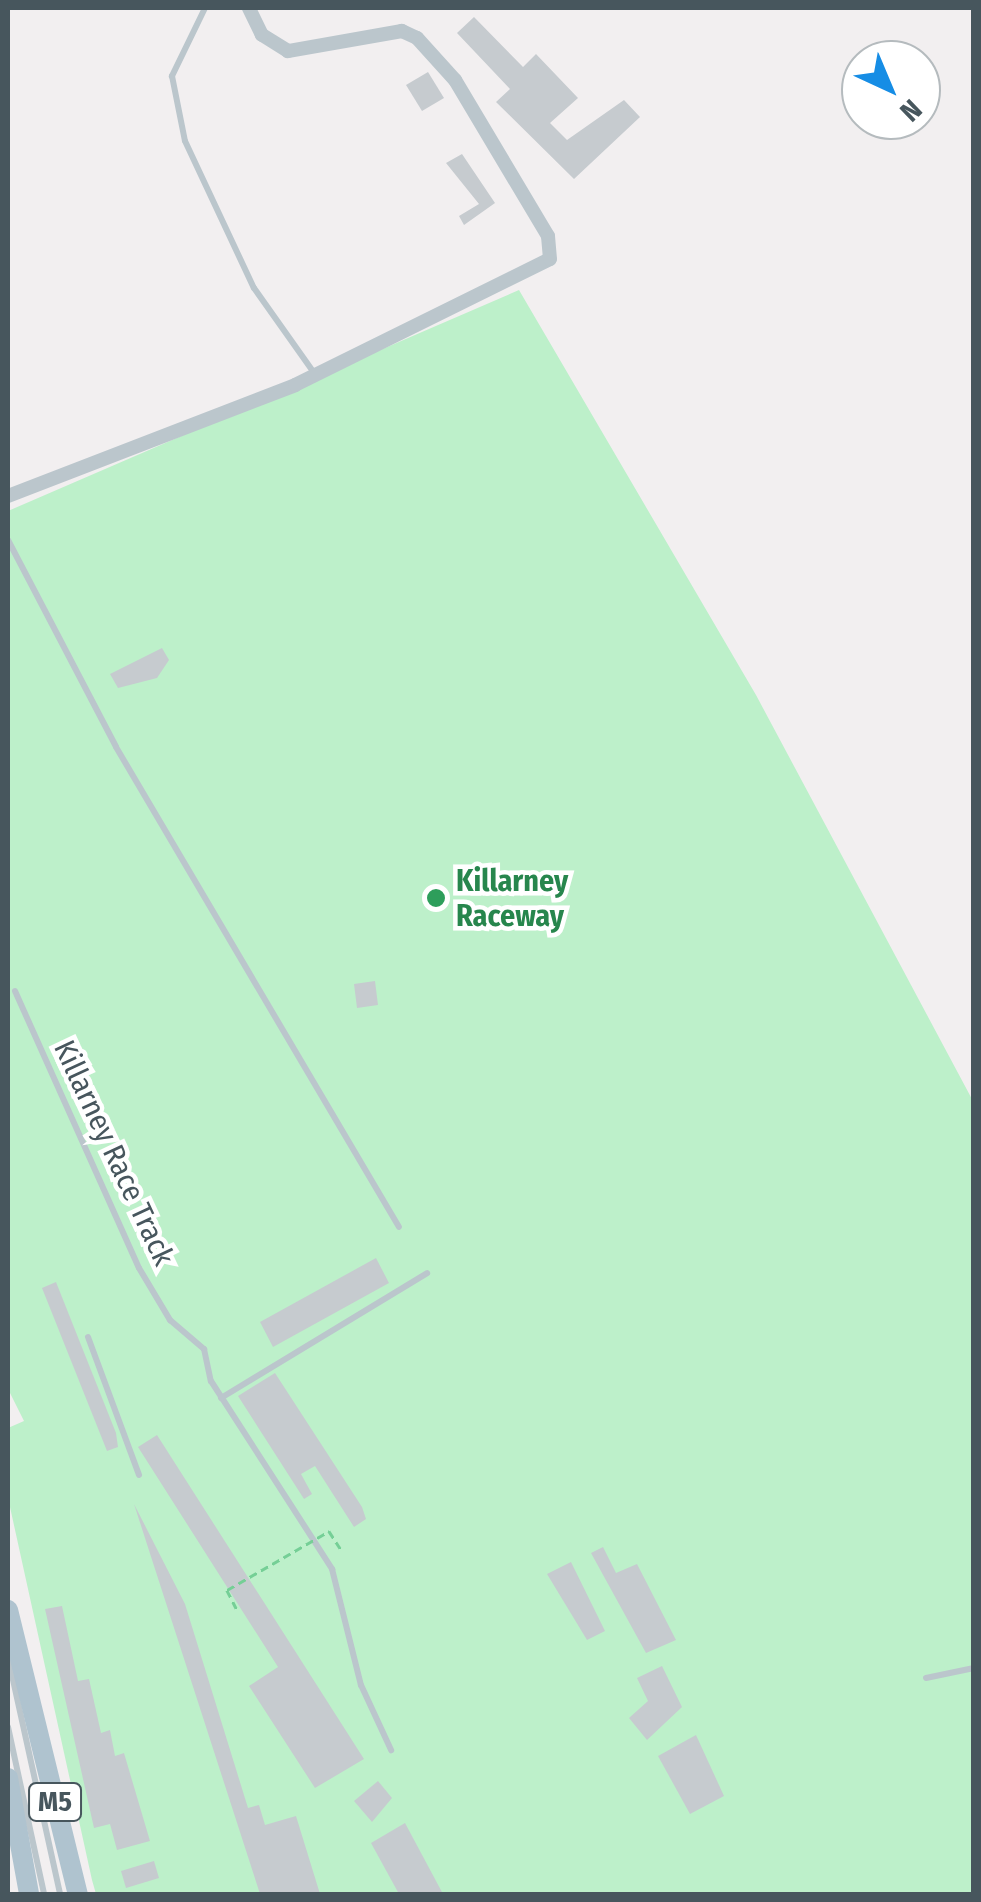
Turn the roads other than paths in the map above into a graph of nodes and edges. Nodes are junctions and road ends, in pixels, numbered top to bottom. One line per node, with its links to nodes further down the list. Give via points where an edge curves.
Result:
1 (205, 8): 3 (lane, via 172,76 185,141 254,288)
2 (248, 8): 3 (street, via 262,34 288,51 402,31 418,38 455,80 552,246 536,271)
3 (316, 375): 4 (street)
4 (8, 496)
5 (8, 540): 7 (lane, via 126,763)
6 (15, 991): 10 (lane, Killarney Race Track, via 104,1202 170,1320 204,1349)
7 (399, 1227)
8 (427, 1272): 10 (lane)
9 (88, 1336): 11 (lane)
10 (221, 1398): 17 (lane, Killarney Race Track, via 332,1569 361,1685)
11 (139, 1475)
12 (8, 1610): 22 (main road, M5)
13 (8, 1657): 21 (lane)
14 (974, 1668): 15 (lane)
15 (926, 1678)
16 (8, 1727): 20 (lane)
17 (391, 1750)
18 (8, 1778): 19 (main road, M5)
19 (29, 1894)
20 (44, 1894)
21 (60, 1894)
22 (78, 1894)

